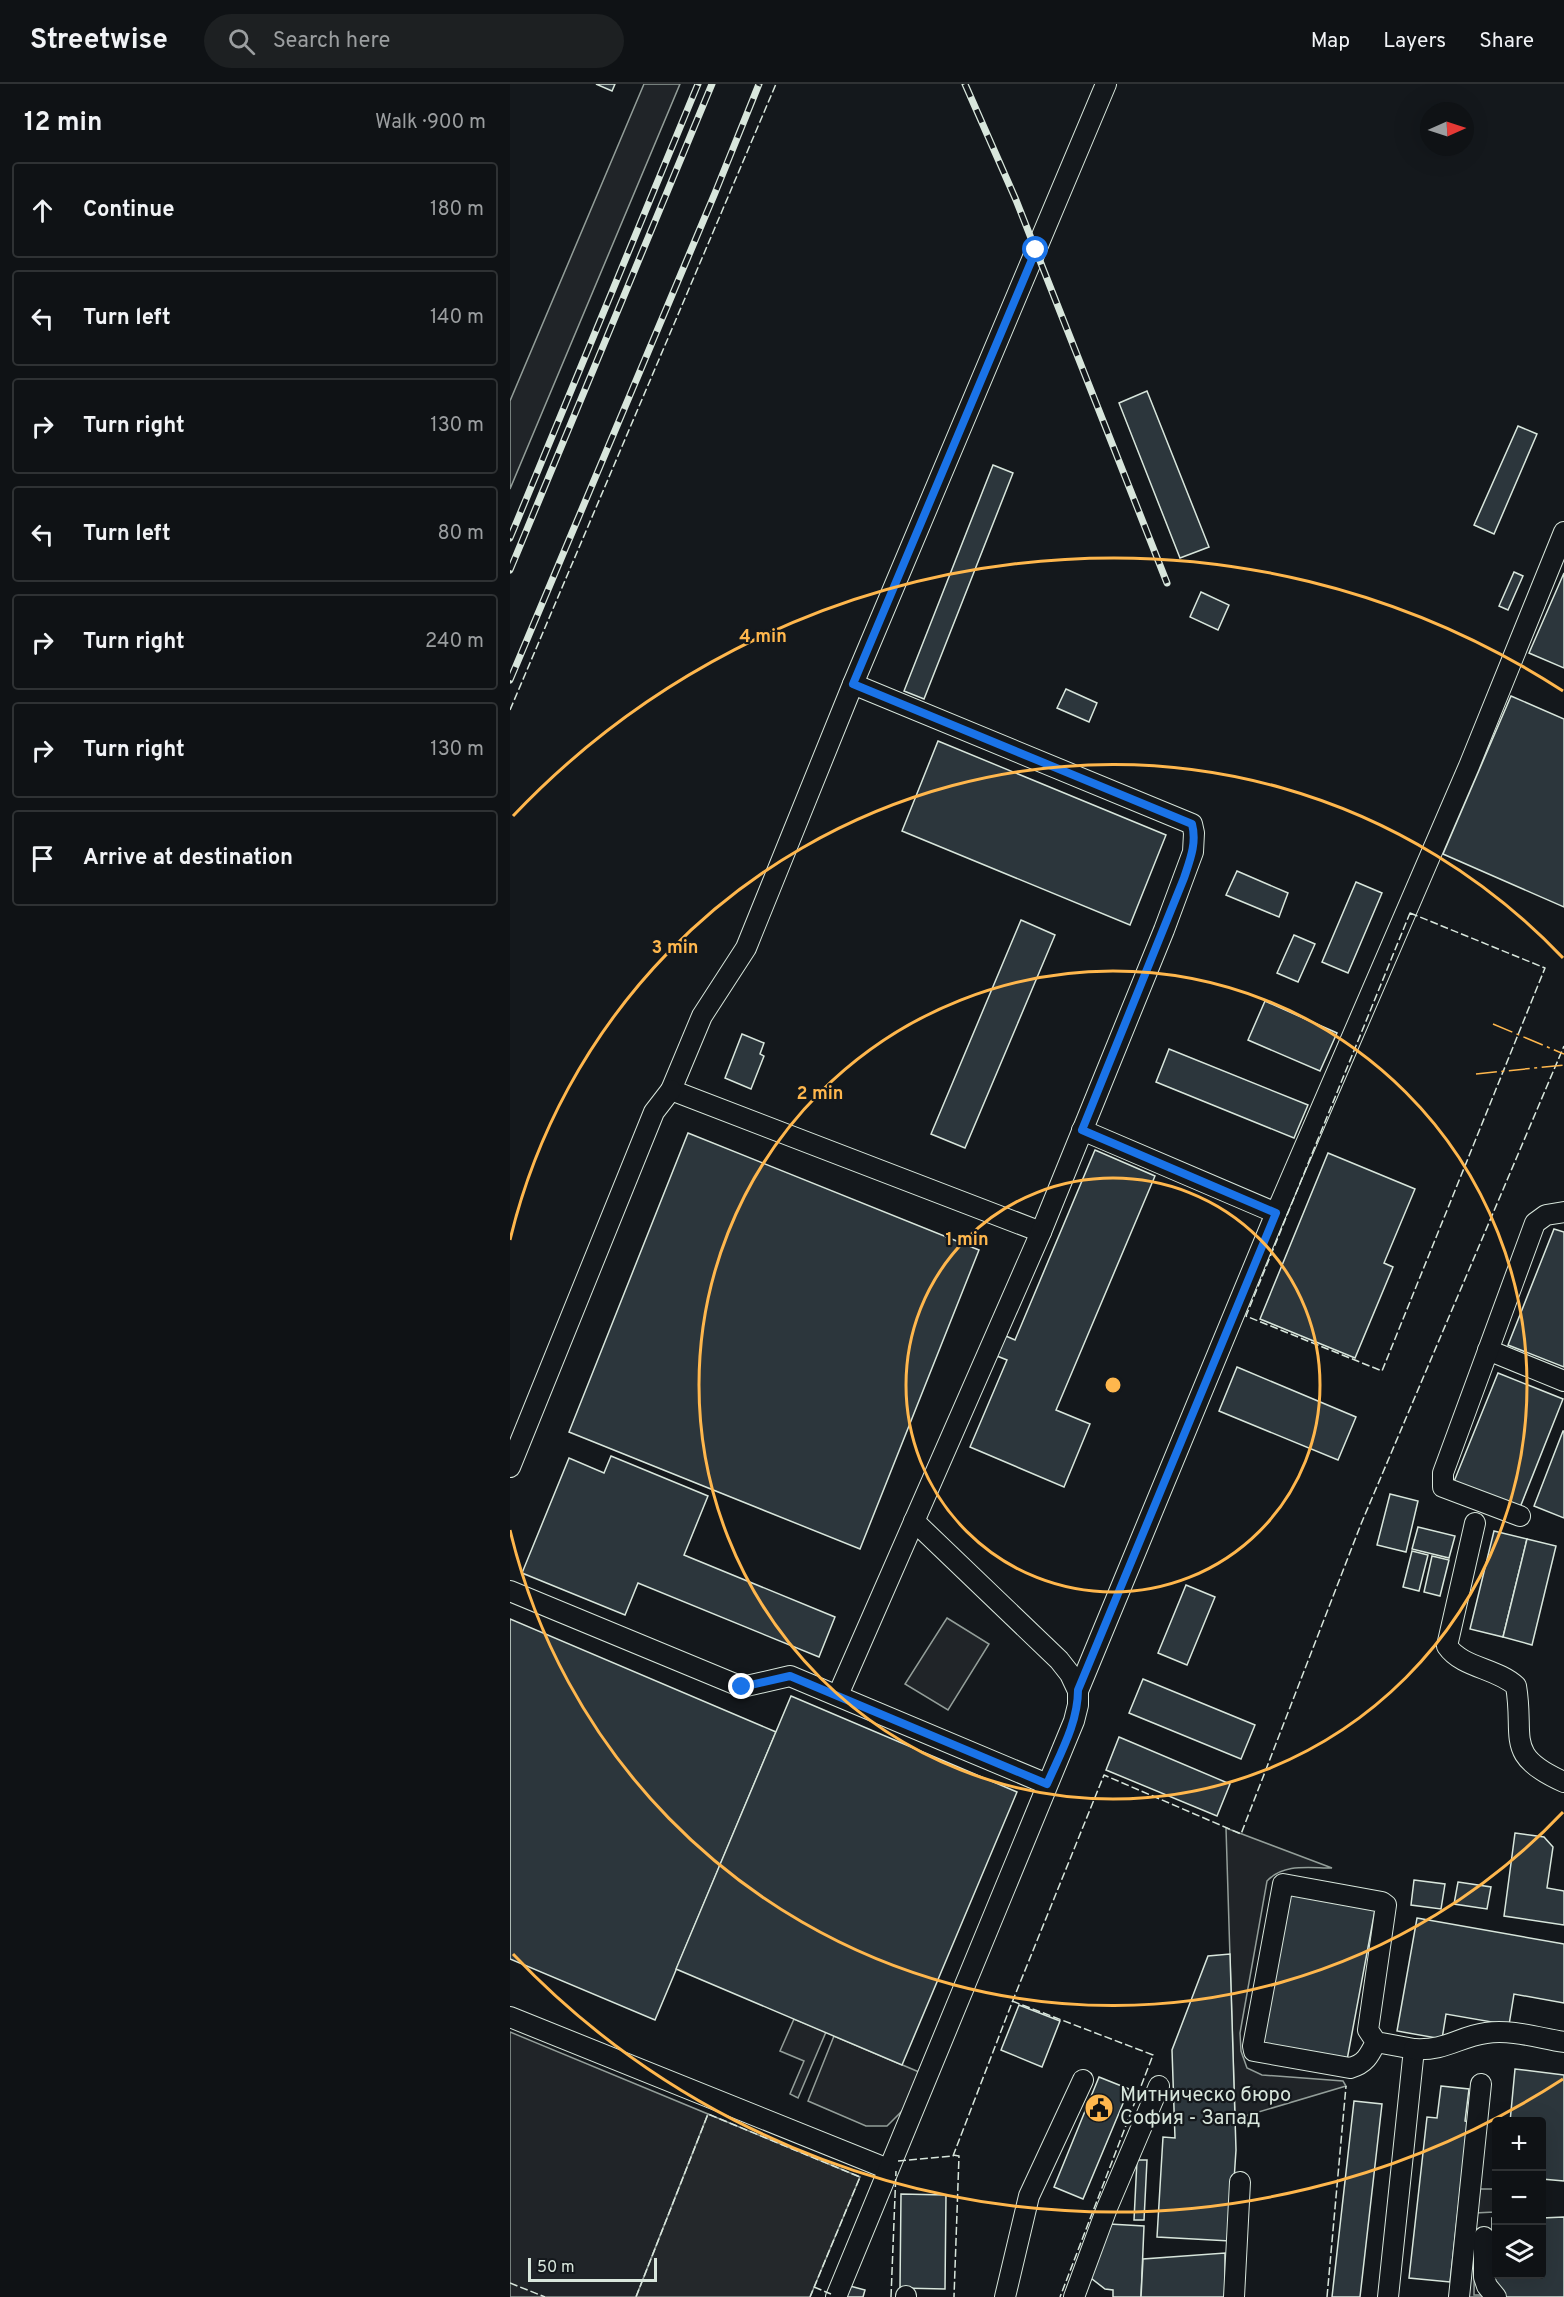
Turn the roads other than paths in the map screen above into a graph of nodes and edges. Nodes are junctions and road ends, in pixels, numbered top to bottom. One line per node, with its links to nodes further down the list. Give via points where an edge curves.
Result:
1 (1106, 84): 3 (lane)
2 (1564, 532): 7 (lane, via 1469,766)
3 (853, 684): 4 (lane, via 746,948 702,1016); 5 (lane, via 1192,824 1193,852 1184,878)
4 (670, 1090): 8 (lane); 11 (lane, via 654,1112)
5 (1082, 1130): 7 (lane); 8 (lane)
6 (1564, 1212): 9 (lane, via 1546,1215 1535,1223)
7 (1276, 1213): 16 (lane)
8 (1041, 1232): 13 (lane)
9 (1488, 1350): 10 (lane); 12 (lane, via 1443,1473 1443,1487)
10 (1564, 1381)
11 (510, 1467)
12 (1520, 1516)
13 (914, 1521): 16 (lane, via 1059,1660); 17 (lane)
14 (1475, 1523): 18 (lane, via 1447,1646 1454,1656 1507,1678 1516,1686 1521,1749 1542,1772)
15 (510, 1591): 17 (lane, via 742,1687 790,1676)
16 (1078, 1690): 19 (lane, via 1074,1721)
17 (838, 1695): 19 (lane)
18 (1564, 1782)
19 (1047, 1784): 27 (lane)
20 (510, 2017): 27 (lane)
21 (1376, 2042): 21 (lane, via 1368,2058 1360,2066 1350,2068 1254,2051 1283,1884 1386,1905 1368,2030); 23 (lane)
22 (1564, 2042): 23 (lane, via 1489,2032 1431,2050)
23 (1414, 2049): 34 (lane)
24 (1083, 2080): 31 (lane, via 1029,2196)
25 (1481, 2084): 35 (lane)
26 (1159, 2086): 32 (lane)
27 (888, 2169): 30 (lane)
28 (1240, 2182): 33 (lane)
29 (1484, 2237): 36 (lane, via 1484,2277)
30 (836, 2297)
31 (1005, 2297)
32 (1074, 2297)
33 (1234, 2297)
34 (1388, 2297)
35 (1459, 2297)
36 (1496, 2297)

